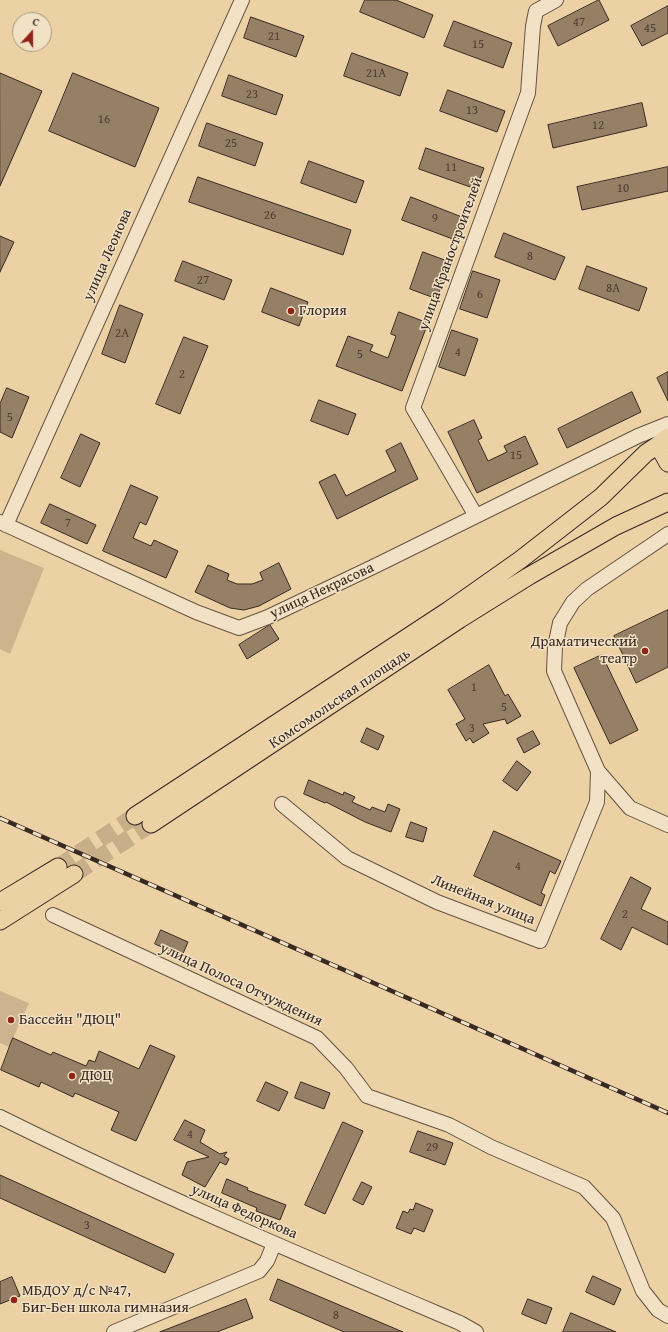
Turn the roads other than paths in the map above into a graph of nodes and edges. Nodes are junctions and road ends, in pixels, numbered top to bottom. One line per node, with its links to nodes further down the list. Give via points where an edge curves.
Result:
1 (242, 0): 9 (street, улица Леонова)
2 (556, 0): 8 (street, улица Краностроителей, via 536,11 528,93 413,408)
3 (668, 424): 4 (street, улица Некрасова)
4 (638, 436): 5 (street); 8 (street, улица Некрасова)
5 (663, 441): 6 (main road); 13 (main road, via 646,453 601,497 500,574)
6 (668, 463)
7 (668, 502): 14 (main road, Комсомольская площадь, via 616,526 529,576)
8 (476, 516): 9 (street, улица Некрасова, via 268,617 239,628 196,612)
9 (3, 524)
10 (668, 534): 11 (street, via 587,589 573,602 560,623 554,647 554,671)
11 (598, 771): 12 (street, Линейная улица, via 597,802 540,941 437,902 347,858); 15 (street, via 630,808)
12 (282, 804)
13 (135, 816)
14 (151, 824)
15 (668, 825)
16 (58, 867): 18 (main road)
17 (74, 874): 20 (main road)
18 (0, 902)
19 (53, 916): 23 (street, улица Полоса Отчуждения, via 317,1038 346,1068 367,1096 449,1125 491,1147 584,1187 613,1218 643,1291 658,1310)
20 (0, 921)
21 (0, 1117): 22 (street, улица Федоркова, via 68,1151)
22 (274, 1244): 24 (street, via 263,1267 252,1275); 25 (street, улица Федоркова)
23 (668, 1316)
24 (114, 1332)
25 (476, 1332)

